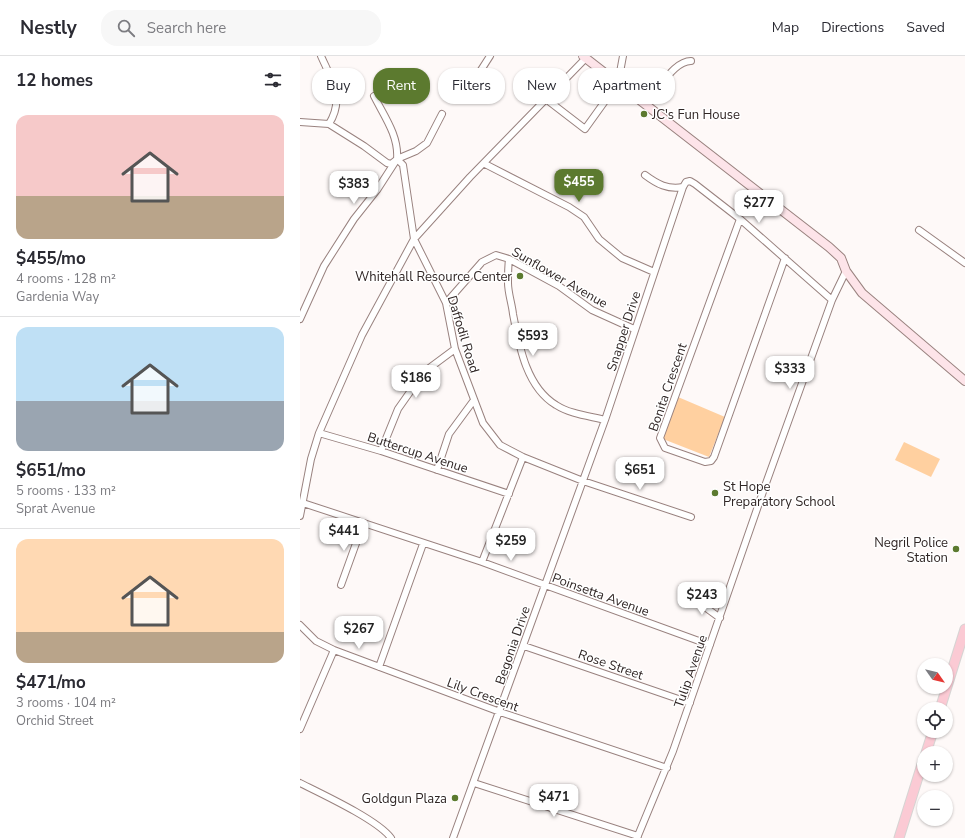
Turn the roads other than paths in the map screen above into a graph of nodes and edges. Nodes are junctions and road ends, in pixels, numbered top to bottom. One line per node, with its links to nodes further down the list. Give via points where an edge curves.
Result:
1 (321, 56): 18 (street, via 337,92 335,112)
2 (490, 56): 6 (street)
3 (623, 56): 8 (street)
4 (584, 57): 7 (street); 10 (street)
5 (691, 61): 9 (street, via 683,61)
6 (482, 68)
7 (598, 68)
8 (621, 68)
9 (675, 68)
10 (570, 72)
11 (378, 104): 19 (street, Daffodil Road, via 393,133 398,152)
12 (541, 104): 20 (street)
13 (552, 104): 14 (street, via 585,129)
14 (603, 104)
15 (647, 104): 29 (street, via 829,247 841,258)
16 (442, 114): 19 (street, via 427,143)
17 (300, 122): 18 (street)
18 (329, 124): 19 (street, via 387,163 391,164)
19 (397, 159): 25 (street, Daffodil Road, via 402,165); 33 (street, via 324,266)
20 (484, 164): 25 (street); 30 (street, via 569,207 584,217 599,239 622,258)
21 (645, 175): 22 (street, via 671,189)
22 (683, 186): 23 (street, via 690,181); 30 (street, Snapper Drive)
23 (740, 219): 26 (street); 26 (street, Bonita Crescent, via 660,438 665,448 705,462 711,461 714,457)
24 (919, 230): 28 (street)
25 (414, 239): 32 (street, Daffodil Road); 39 (street, via 362,335)
26 (785, 258): 31 (street)
27 (509, 259): 32 (street, Sunflower Avenue, via 496,255 482,262); 34 (street, Sunflower Avenue, via 559,286 592,310); 38 (street, via 508,285 518,335 525,362 535,383 544,396 556,406)
28 (965, 263)
29 (846, 271): 31 (street, Tulip Avenue); 36 (street, via 862,293)
30 (654, 272): 34 (street, Snapper Drive)
31 (832, 300): 54 (street, Tulip Avenue)
32 (446, 304): 35 (street, Daffodil Road)
33 (300, 319)
34 (634, 329): 38 (street, Snapper Drive)
35 (455, 348): 37 (street, Daffodil Road); 40 (street, via 424,372 398,409)
36 (965, 380)
37 (474, 400): 41 (street, Daffodil Road, via 483,423 500,445); 42 (street, via 449,434)
38 (605, 420): 43 (street, Snapper Drive)
39 (319, 433): 40 (street, Buttercup Avenue); 45 (street)
40 (381, 451): 42 (street, Buttercup Avenue)
41 (523, 457): 43 (street, Daffodil Road); 44 (street)
42 (437, 470): 44 (street, Buttercup Avenue)
43 (583, 482): 47 (street, Daffodil Road); 52 (street, Begonia Drive)
44 (509, 494): 50 (street)
45 (303, 503): 46 (street); 48 (street, Poinsetta Avenue)
46 (300, 516)
47 (691, 517)
48 (363, 524): 49 (street, Poinsetta Avenue); 51 (street)
49 (423, 544): 50 (street, Poinsetta Avenue); 60 (street)
50 (482, 562): 52 (street, Poinsetta Avenue)
51 (341, 585)
52 (545, 585): 57 (street, Poinsetta Avenue); 58 (street, Begonia Drive)
53 (694, 599): 54 (street)
54 (720, 618): 57 (street, Tulip Avenue)
55 (300, 625): 59 (street, Lily Crescent, via 316,641)
56 (965, 629): 61 (main road)
57 (710, 645): 62 (street, Tulip Avenue)
58 (524, 646): 62 (street, Rose Street); 63 (street, Begonia Drive)
59 (334, 650): 60 (street, Lily Crescent); 64 (street)
60 (379, 667): 63 (street, Lily Crescent)
61 (942, 702)
62 (690, 703): 65 (street, Tulip Avenue)
63 (500, 712): 65 (street, Lily Crescent); 68 (street, Begonia Drive)
64 (300, 729)
65 (667, 768): 69 (street, Tulip Avenue)
66 (917, 780): 72 (main road)
67 (300, 783): 70 (street, via 372,822 387,832)
68 (474, 783): 69 (street); 71 (street, Begonia Drive)
69 (638, 837)
70 (391, 838)
71 (453, 838)
72 (899, 838)

